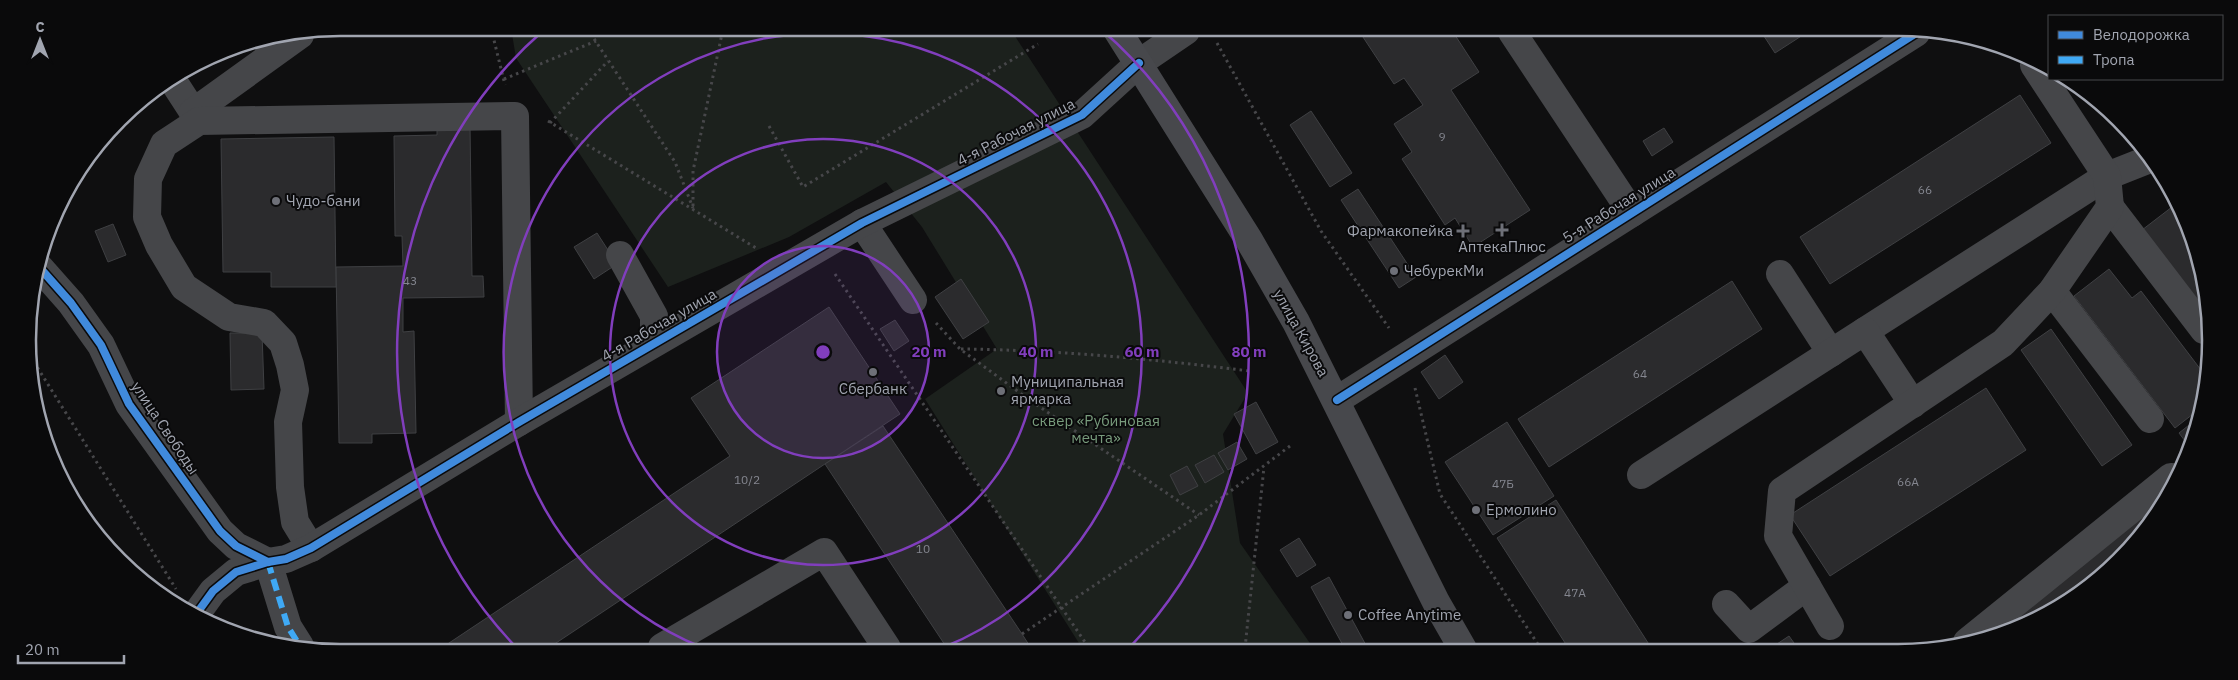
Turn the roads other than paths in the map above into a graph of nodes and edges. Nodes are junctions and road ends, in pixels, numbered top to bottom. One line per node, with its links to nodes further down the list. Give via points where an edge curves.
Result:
1 (1121, 36): 6 (main road, улица Кирова)
2 (1179, 36): 6 (street, 4-я Рабочая улица)
3 (1515, 36): 13 (street)
4 (1910, 37): 13 (street, 5-я Рабочая улица)
5 (295, 40): 9 (street)
6 (1139, 63): 14 (street, 4-я Рабочая улица, via 1082,115); 24 (main road, улица Кирова, via 1254,248)
7 (2038, 71): 11 (street)
8 (175, 84): 9 (street)
9 (196, 116): 27 (street, via 515,116); 30 (street, via 164,144 148,179 147,217 159,245 184,286 229,317 264,323 283,343 294,390 288,422 290,487 295,522)
10 (2144, 161): 11 (street)
11 (2107, 176): 12 (street); 21 (street)
12 (2110, 207): 18 (street); 20 (street)
13 (1632, 213): 24 (street, 5-я Рабочая улица)
14 (862, 223): 19 (street); 22 (street, 4-я Рабочая улица)
15 (620, 255): 22 (street, via 654,316)
16 (44, 273): 31 (street, улица Свободы, via 71,302 101,345 129,404 220,530 236,546)
17 (1780, 274): 23 (street)
18 (2052, 291): 25 (street, via 2003,343); 26 (street)
19 (912, 300)
20 (2201, 326)
21 (1865, 331): 23 (street); 25 (street)
22 (654, 343): 27 (street, 4-я Рабочая улица)
23 (1831, 353): 28 (street)
24 (1337, 400): 41 (main road, улица Кирова)
25 (1913, 404): 32 (street, via 1782,492 1778,536)
26 (2150, 419)
27 (519, 422): 30 (street, 4-я Рабочая улица)
28 (1641, 476)
29 (2167, 480): 36 (street)
30 (311, 548): 31 (street, 4-я Рабочая улица)
31 (277, 560): 33 (street, 4-я Рабочая улица, via 236,572 213,591); 37 (street, via 288,627); 38 (street, via 298,612)
32 (1807, 586): 34 (street, via 1749,629); 35 (street)
33 (189, 604)
34 (1726, 604)
35 (1830, 626)
36 (1977, 633)
37 (296, 640)
38 (318, 643)
39 (667, 644): 40 (street, via 824,552)
40 (884, 644)
41 (1459, 644)

